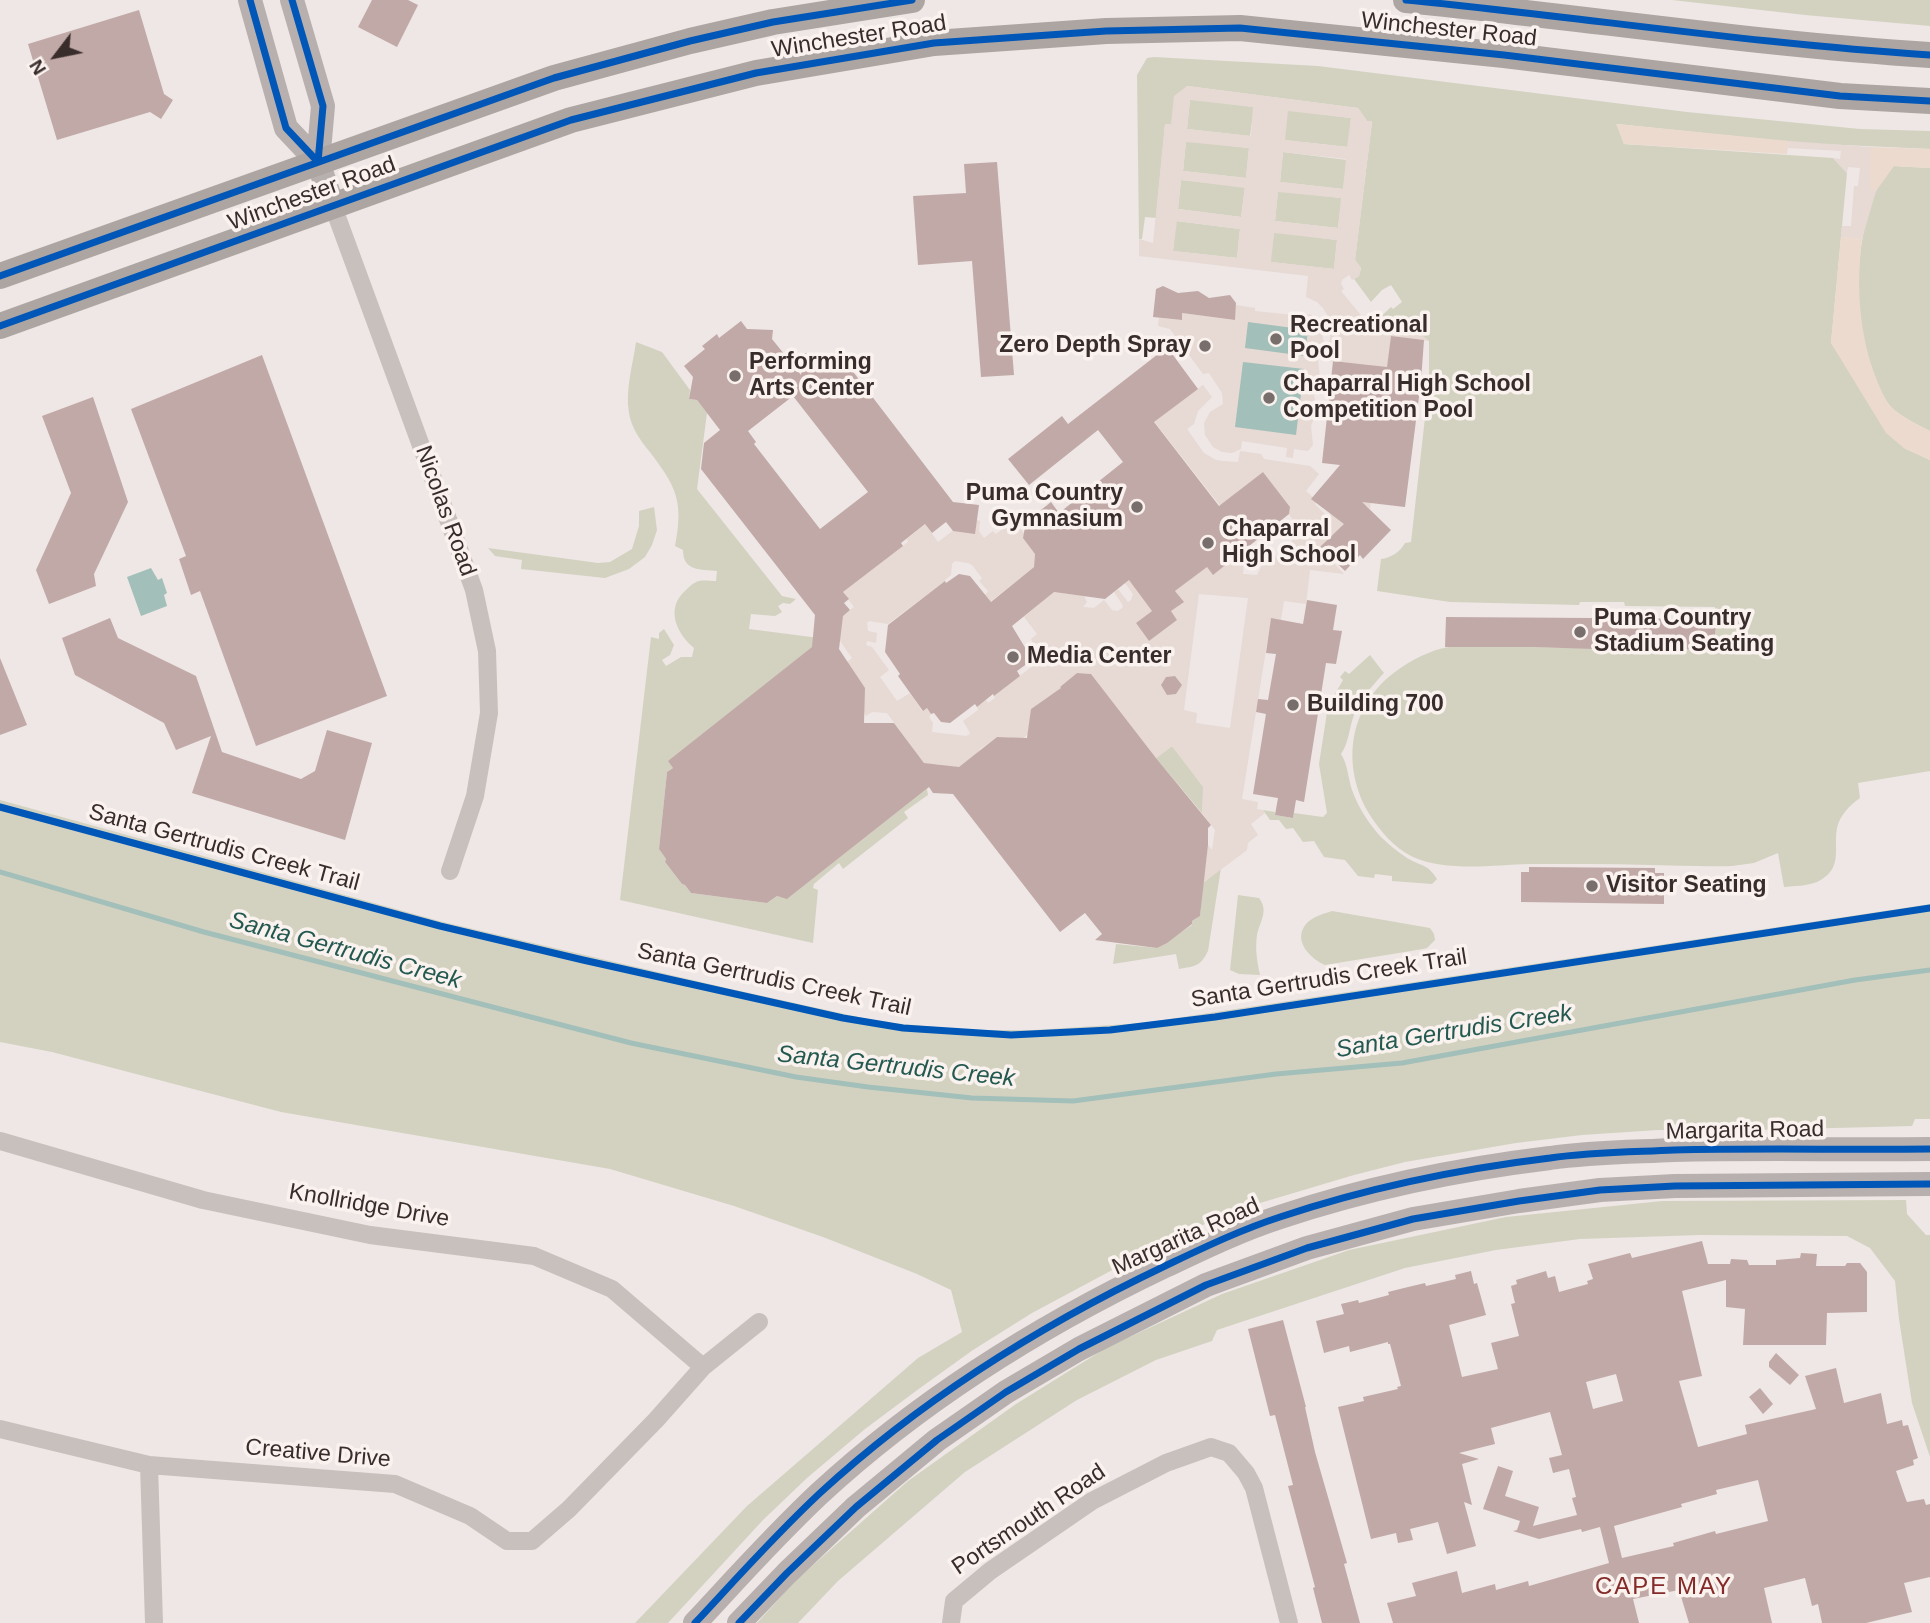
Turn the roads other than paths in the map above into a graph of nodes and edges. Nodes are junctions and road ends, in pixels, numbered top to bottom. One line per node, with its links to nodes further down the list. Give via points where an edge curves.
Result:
1 (250, 0): 7 (main road, Nicolas Road, via 286,128)
2 (292, 0): 7 (main road, Nicolas Road, via 323,106)
3 (912, 0): 7 (main road, Winchester Road, via 773,22 677,44 554,78)
4 (1406, 0): 5 (main road, Winchester Road, via 1845,50)
5 (1930, 55)
6 (1930, 101): 8 (main road, Winchester Road, via 1840,96 1240,29 1106,31 934,43 756,73 571,120)
7 (318, 162): 8 (main road, Nicolas Road); 9 (main road, Winchester Road)
8 (333, 206): 10 (main road, Winchester Road); 11 (street, Nicolas Road, via 474,590 487,651 489,713 475,796)
9 (0, 276)
10 (0, 326)
11 (450, 871)
12 (0, 1141): 16 (street, Knollridge Drive, via 203,1200 370,1235 534,1256 612,1289)
13 (1930, 1149): 20 (main road, Margarita Road, via 1697,1150 1553,1157 1452,1172 1277,1217 1117,1289 941,1396 820,1493)
14 (1930, 1184): 21 (main road, via 1675,1186 1519,1201 1400,1223 1307,1248 1206,1285 1079,1349 937,1440 856,1507)
15 (759, 1322): 16 (street, Creative Drive)
16 (703, 1367): 18 (street, Creative Drive, via 656,1420 532,1541 507,1541 470,1516 395,1484)
17 (0, 1429): 18 (street, Creative Drive)
18 (149, 1465): 19 (street)
19 (154, 1623)
20 (695, 1623)
21 (739, 1623)
22 (951, 1623): 23 (street, Portsmouth Road, via 954,1601 1092,1501 1166,1463 1211,1447 1229,1453 1254,1488)
23 (1289, 1623)

